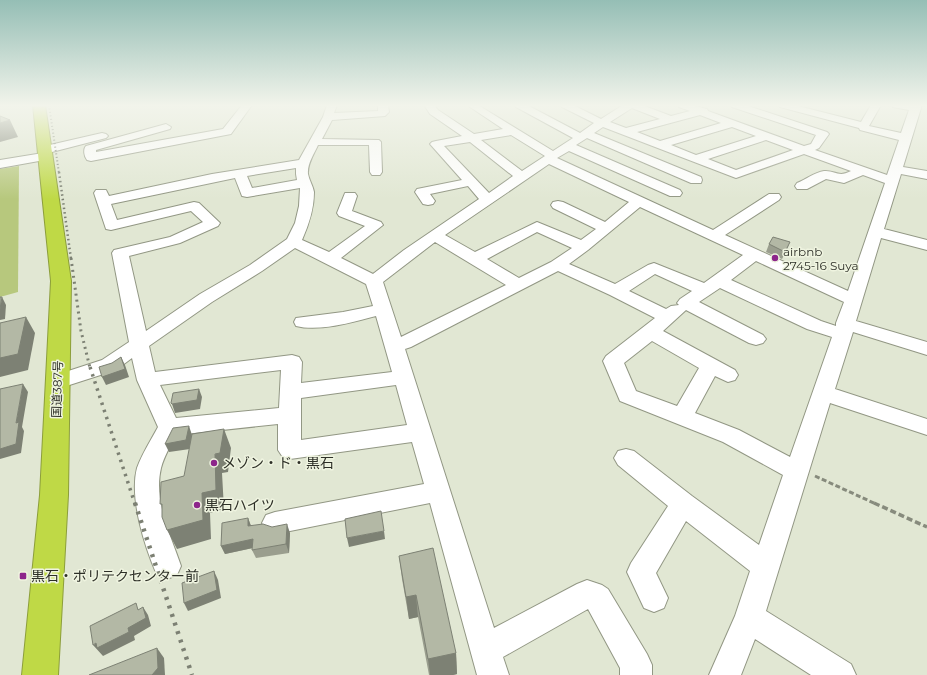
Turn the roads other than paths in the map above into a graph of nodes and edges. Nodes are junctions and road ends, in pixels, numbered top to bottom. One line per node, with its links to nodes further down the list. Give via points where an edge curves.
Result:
1 (43, 136): 24 (highway, 国道387号)
2 (103, 136): 24 (street)
3 (132, 136): 4 (street, via 90,148 91,156)
4 (201, 136)
5 (318, 136): 19 (street)
6 (375, 136): 20 (street)
7 (481, 136): 17 (street)
8 (521, 136): 25 (street)
9 (581, 136): 22 (street)
10 (587, 136): 37 (street)
11 (637, 136): 21 (street)
12 (688, 136): 21 (street)
13 (765, 136): 26 (street)
14 (768, 136): 23 (street)
15 (822, 136): 23 (street, via 816,146)
16 (900, 136): 18 (street)
17 (472, 138): 36 (street); 38 (street, via 436,144)
18 (906, 138): 31 (street)
19 (315, 142): 20 (street); 27 (street)
20 (375, 142): 33 (street)
21 (659, 145): 26 (street)
22 (568, 146): 25 (street); 41 (street)
23 (804, 150): 30 (street, via 736,174); 32 (street)
24 (46, 153): 28 (street); 78 (highway, 国道387号, via 61,281)
25 (551, 158): 36 (street); 46 (street)
26 (695, 159): 30 (street)
27 (303, 163): 34 (street); 39 (street, via 302,174)
28 (0, 164)
29 (927, 166): 31 (street)
30 (716, 167): 37 (street)
31 (896, 170): 32 (street); 35 (street); 50 (street)
32 (862, 171): 40 (street, via 845,180 825,175)
33 (376, 172)
34 (239, 173): 39 (street, via 247,193); 48 (street, via 103,197)
35 (927, 175)
36 (522, 177): 44 (street)
37 (696, 180): 41 (street)
38 (470, 182): 44 (street); 45 (street, via 422,192)
39 (305, 183): 53 (street, via 306,206 302,223)
40 (802, 186)
41 (675, 193): 46 (street)
42 (350, 196): 58 (street, via 344,214 376,225)
43 (774, 197): 52 (street)
44 (488, 200): 51 (street)
45 (428, 202)
46 (645, 204): 49 (street); 52 (street)
47 (558, 205): 49 (street)
48 (111, 226): 56 (street); 56 (street, via 194,206 213,223 175,240)
49 (606, 228): 55 (street)
50 (876, 232): 54 (street); 65 (street)
51 (436, 236): 59 (street); 61 (street)
52 (714, 236): 57 (street)
53 (293, 242): 58 (street); 73 (street)
54 (927, 245)
55 (583, 247): 59 (street, via 537,226); 60 (street)
56 (120, 253): 73 (street)
57 (754, 255): 63 (street); 65 (street)
58 (330, 259): 61 (street)
59 (475, 259): 62 (street)
60 (557, 265): 62 (street); 64 (street)
61 (374, 281): 67 (street)
62 (519, 285): 74 (street, via 404,343)
63 (712, 285): 64 (street, via 654,268); 66 (street); 70 (street, via 814,325)
64 (616, 291): 68 (street)
65 (854, 300): 70 (street)
66 (686, 303): 68 (street); 72 (street)
67 (383, 309): 69 (street, via 359,315); 74 (street)
68 (667, 317): 71 (street)
69 (303, 322)
70 (843, 329): 75 (street); 80 (street)
71 (652, 332): 82 (street, via 719,370); 82 (street, via 613,361 628,396)
72 (756, 339)
73 (140, 344): 77 (street); 78 (street, via 109,365)
74 (394, 345): 76 (street)
75 (927, 349)
76 (404, 377): 79 (street); 85 (street)
77 (147, 380): 79 (street, via 292,362); 83 (street)
78 (57, 382): 96 (highway, 国道387号, via 54,495)
79 (291, 392): 81 (street)
80 (822, 392): 84 (street); 87 (street)
81 (290, 415): 83 (street); 85 (street, via 290,450)
82 (682, 417): 87 (street, via 731,436)
83 (168, 427): 91 (street, via 148,470 147,496)
84 (927, 427)
85 (420, 432): 88 (street)
86 (626, 458): 89 (street)
87 (796, 471): 92 (street)
88 (438, 491): 90 (street); 95 (street)
89 (683, 504): 92 (street); 93 (street, via 641,572)
90 (275, 523)
91 (168, 566)
92 (765, 566): 94 (street)
93 (654, 598)
94 (749, 618): 98 (street); 99 (street)
95 (489, 662): 97 (street, via 587,594 598,599 636,665)
96 (40, 675)
97 (636, 675)
98 (725, 675)
99 (840, 675)

